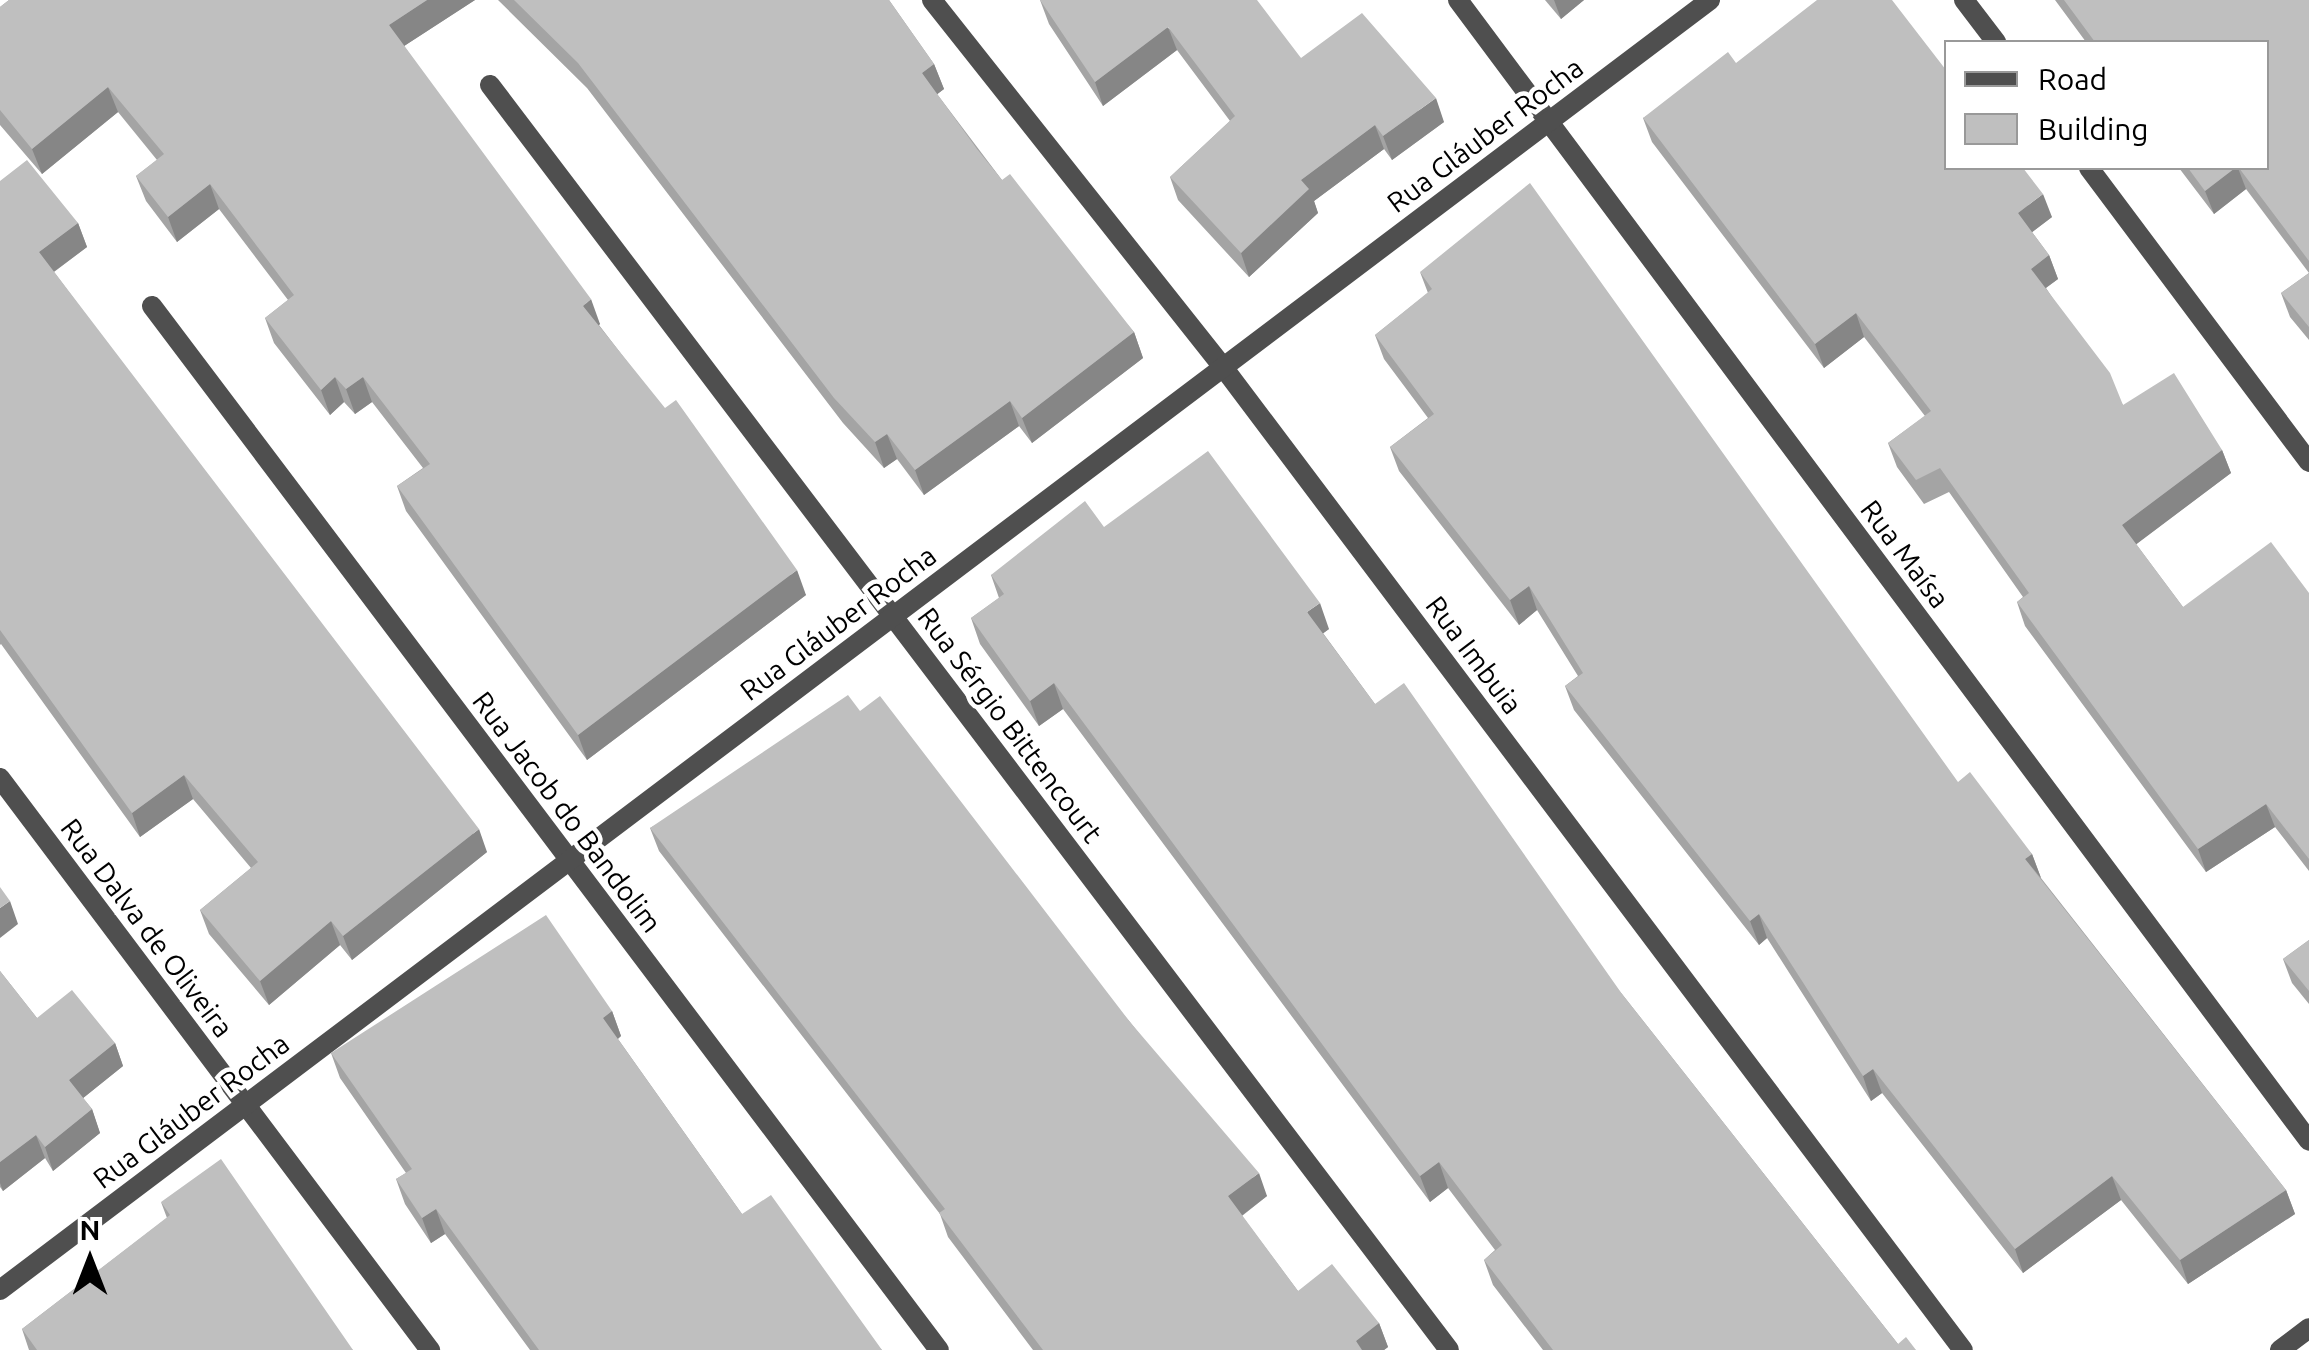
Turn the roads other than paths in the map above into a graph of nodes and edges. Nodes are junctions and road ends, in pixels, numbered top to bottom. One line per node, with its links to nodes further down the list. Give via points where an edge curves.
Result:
1 (932, 0): 10 (street, Rua Imbuia)
2 (1458, 0): 7 (street, Rua Maísa)
3 (1710, 0): 7 (street, Rua Gláuber Rocha)
4 (1964, 0): 5 (street)
5 (1994, 40)
6 (490, 85): 12 (street, Rua Sérgio Bittencourt)
7 (1548, 122): 10 (street, Rua Gláuber Rocha); 16 (street, Rua Maísa)
8 (2090, 170): 11 (street)
9 (152, 306): 14 (street, Rua Jacob do Bandolim)
10 (1223, 367): 12 (street, Rua Gláuber Rocha); 22 (street, Rua Imbuia)
11 (2309, 462)
12 (893, 616): 14 (street, Rua Gláuber Rocha); 21 (street, Rua Sérgio Bittencourt)
13 (0, 778): 15 (street, Rua Dalva de Oliveira)
14 (569, 860): 15 (street, Rua Gláuber Rocha); 20 (street, Rua Jacob do Bandolim)
15 (246, 1104): 17 (street, Rua Gláuber Rocha); 19 (street, Rua Dalva de Oliveira)
16 (2309, 1141)
17 (0, 1290)
18 (2309, 1328): 23 (street)
19 (430, 1350)
20 (939, 1350)
21 (1450, 1350)
22 (1963, 1350)
23 (2280, 1350)

